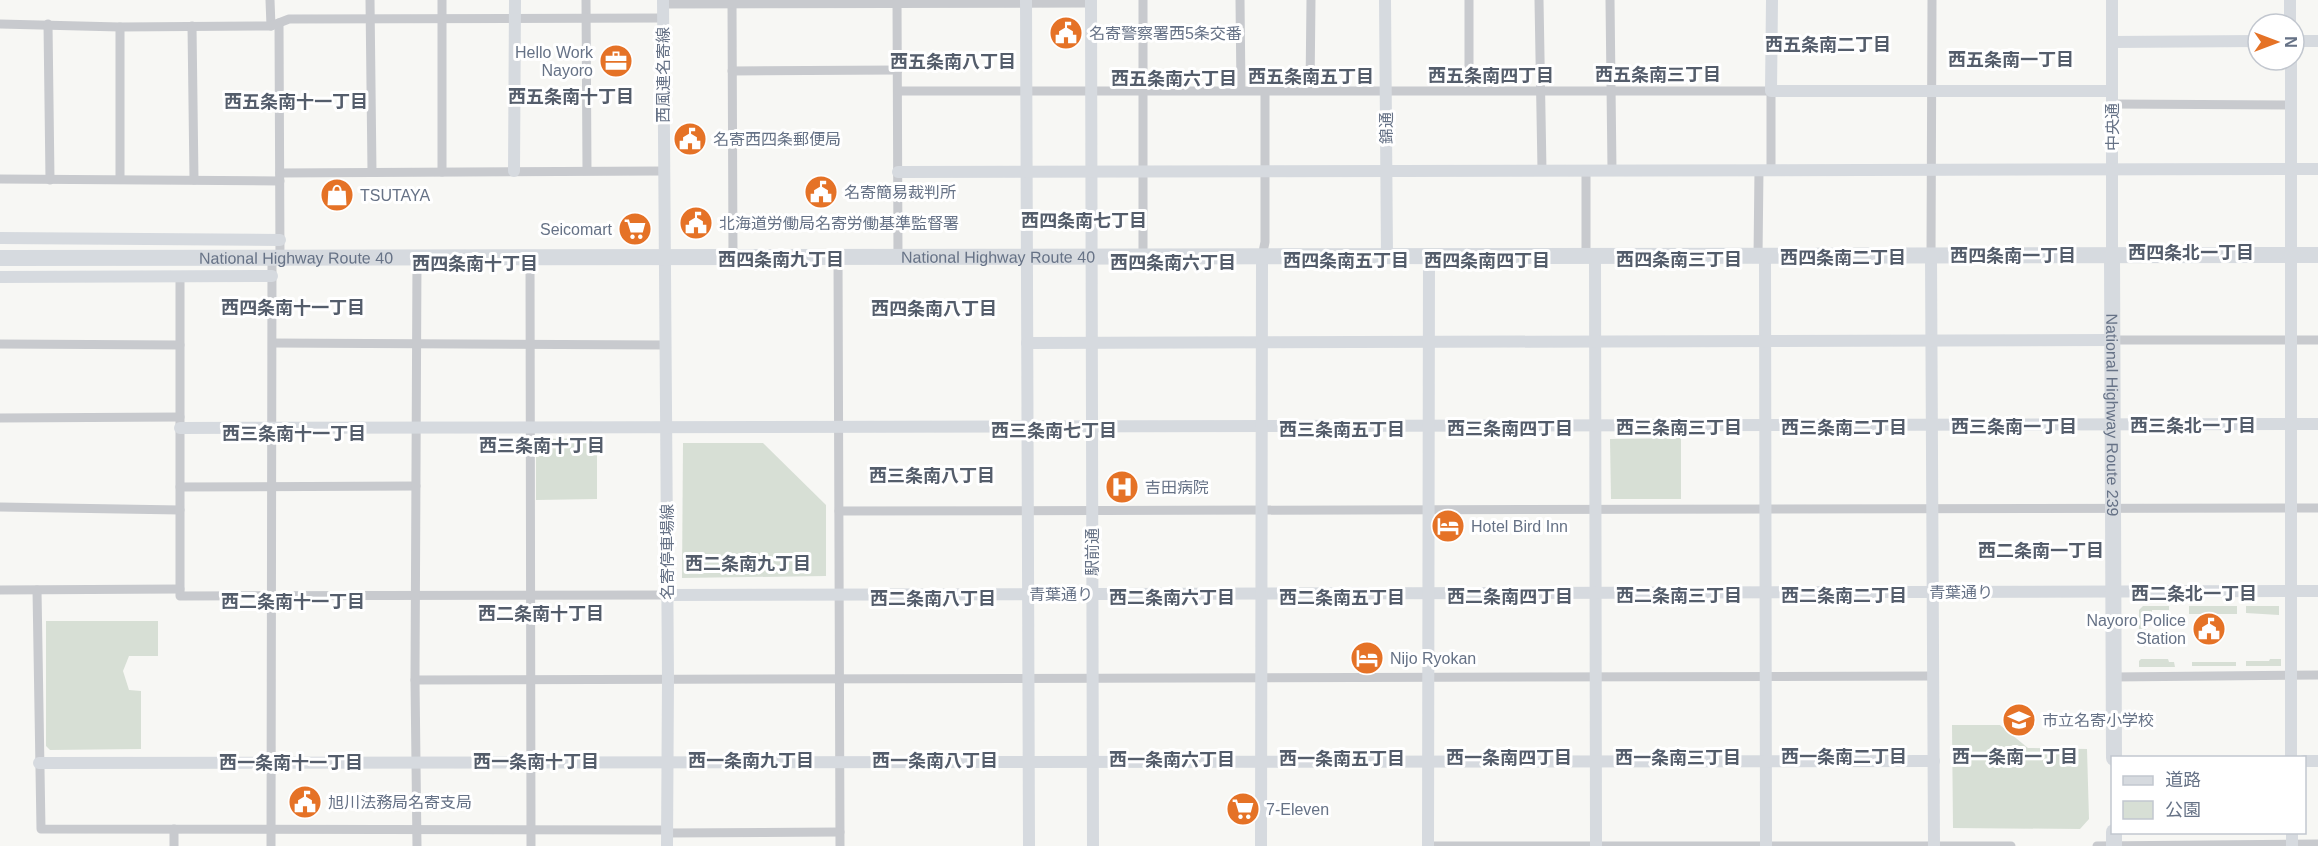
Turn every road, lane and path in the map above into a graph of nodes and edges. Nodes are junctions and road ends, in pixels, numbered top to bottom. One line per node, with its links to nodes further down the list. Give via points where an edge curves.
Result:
1 (270, 0): 29 (street)
2 (370, 0): 24 (street)
3 (442, 0): 25 (street)
4 (515, 0): 26 (street)
5 (586, 0): 22 (street)
6 (1143, 0): 40 (street)
7 (1240, 0): 41 (street)
8 (1311, 0): 38 (street)
9 (1385, 0): 39 (street, 錦通)
10 (1469, 0): 42 (street)
11 (1539, 0): 43 (street)
12 (1610, 0): 44 (street)
13 (1772, 0): 49 (street)
14 (1932, 0): 45 (street)
15 (2112, 0): 33 (street, 中央通)
16 (1091, 1): 20 (street); 48 (street, 駅前通)
17 (663, 2): 21 (street); 23 (street, 西風連名寄線)
18 (747, 2): 19 (street); 21 (street)
19 (897, 2): 20 (street); 34 (street)
20 (1026, 2): 47 (street)
21 (732, 3): 35 (street)
22 (586, 18): 23 (street); 26 (street); 56 (street)
23 (663, 18): 64 (street, 西風連名寄線)
24 (370, 19): 25 (street); 29 (street, via 289,20); 68 (street)
25 (441, 19): 26 (street); 69 (street)
26 (515, 19): 63 (street)
27 (0, 24): 28 (street)
28 (48, 24): 31 (street); 74 (street)
29 (275, 25): 30 (street); 71 (street)
30 (192, 26): 31 (street); 75 (street)
31 (120, 27): 73 (street)
32 (2246, 41): 33 (street)
33 (2112, 42): 50 (street, 中央通)
34 (898, 70): 35 (street); 46 (street)
35 (732, 71): 95 (street)
36 (2291, 72): 51 (street)
37 (1264, 89): 38 (street); 41 (street); 57 (street)
38 (1310, 89): 39 (street)
39 (1386, 89): 42 (street); 58 (street, 錦通)
40 (1143, 90): 41 (street); 48 (street); 67 (street)
41 (1241, 90)
42 (1469, 90): 43 (street)
43 (1540, 90): 44 (street); 59 (street)
44 (1611, 90): 49 (street); 61 (street)
45 (1932, 90): 49 (street); 50 (street); 52 (street)
46 (898, 91): 47 (street); 70 (street)
47 (1027, 91): 48 (street); 65 (street)
48 (1091, 91): 66 (street, 駅前通)
49 (1771, 91): 62 (street)
50 (2112, 97): 51 (street); 53 (street, 中央通)
51 (2290, 105): 54 (street)
52 (1932, 169): 53 (street); 62 (street); 85 (street)
53 (2111, 169): 54 (street); 78 (street, 中央通)
54 (2290, 169): 55 (street); 79 (street)
55 (2318, 169)
56 (587, 170): 63 (street); 64 (street)
57 (1265, 170): 58 (street); 67 (street); 90 (street)
58 (1385, 170): 59 (street); 81 (street, 錦通)
59 (1542, 170): 60 (street)
60 (1586, 170): 61 (street); 83 (street)
61 (1612, 170): 62 (street)
62 (1765, 170): 84 (street)
63 (514, 171): 69 (street)
64 (663, 171): 94 (street, 西風連名寄線)
65 (1027, 171): 66 (street); 70 (street); 96 (street)
66 (1091, 171): 67 (street); 97 (street, 駅前通)
67 (1143, 171): 89 (street)
68 (372, 172): 69 (street); 71 (street)
69 (442, 172)
70 (898, 172): 88 (street)
71 (280, 177): 75 (street); 77 (street)
72 (0, 179): 74 (street)
73 (120, 179): 74 (street); 75 (street)
74 (50, 180)
75 (194, 180)
76 (0, 238): 77 (street)
77 (280, 240): 92 (street)
78 (2112, 255): 79 (highway, National Highway Route 40); 85 (highway, National Highway Route 40); 103 (highway, National Highway Route 239)
79 (2290, 255): 80 (highway, National Highway Route 40); 104 (street)
80 (2318, 255)
81 (1387, 256): 82 (highway, National Highway Route 40); 90 (highway, National Highway Route 40)
82 (1429, 256): 83 (highway, National Highway Route 40); 106 (street)
83 (1591, 256): 84 (highway, National Highway Route 40); 107 (street)
84 (1762, 256): 85 (highway, National Highway Route 40); 101 (street)
85 (1931, 256): 102 (street)
86 (530, 257): 93 (highway, National Highway Route 40); 94 (highway, National Highway Route 40); 114 (street)
87 (838, 257): 88 (highway, National Highway Route 40); 95 (highway, National Highway Route 40); 127 (street)
88 (898, 257): 96 (highway, National Highway Route 40)
89 (1143, 257): 90 (highway, National Highway Route 40); 97 (highway, National Highway Route 40)
90 (1262, 257): 109 (street)
91 (0, 258): 92 (highway, National Highway Route 40)
92 (276, 258): 93 (highway, National Highway Route 40); 98 (street)
93 (417, 258): 111 (street)
94 (664, 258): 95 (highway, National Highway Route 40); 116 (street, 名寄停車場線)
95 (733, 258)
96 (1027, 258): 97 (highway, National Highway Route 40); 112 (street)
97 (1091, 258): 108 (street, 駅前通)
98 (272, 276): 100 (street); 110 (street)
99 (0, 277): 100 (street)
100 (180, 277): 115 (street)
101 (1765, 340): 102 (street); 107 (street); 125 (street)
102 (1933, 340): 103 (street); 119 (street)
103 (2112, 340): 104 (street); 120 (highway, National Highway Route 239)
104 (2290, 340): 105 (street); 121 (street)
105 (2318, 340)
106 (1429, 341): 107 (street); 109 (street); 123 (street)
107 (1596, 341): 124 (street)
108 (1091, 342): 109 (street); 112 (street); 128 (street, 駅前通)
109 (1262, 342): 126 (street)
110 (273, 343): 111 (street); 129 (street)
111 (418, 343): 114 (street); 130 (street)
112 (1028, 343): 133 (street)
113 (0, 344): 115 (street)
114 (531, 344): 116 (street); 131 (street)
115 (180, 345): 118 (street)
116 (666, 345): 132 (street, 名寄停車場線)
117 (0, 417): 118 (street)
118 (180, 423): 129 (street); 136 (street)
119 (1933, 424): 120 (street); 125 (street); 144 (street)
120 (2112, 424): 121 (street); 138 (highway, National Highway Route 239)
121 (2291, 424): 122 (street); 139 (street)
122 (2318, 424)
123 (1428, 425): 124 (street); 126 (street); 141 (street)
124 (1596, 425): 125 (street); 142 (street)
125 (1765, 425): 143 (street)
126 (1261, 426): 128 (street); 148 (street)
127 (839, 427): 132 (street); 133 (street); 149 (street)
128 (1092, 427): 133 (street); 147 (street, 駅前通)
129 (273, 428): 130 (street); 134 (street)
130 (417, 428): 131 (street); 135 (street)
131 (531, 428): 132 (street); 166 (street)
132 (667, 428): 163 (street, 名寄停車場線)
133 (1028, 428): 146 (street)
134 (273, 486): 135 (street); 136 (street); 162 (street)
135 (416, 486): 165 (street)
136 (180, 487): 145 (street)
137 (0, 507): 145 (street)
138 (2113, 508): 139 (street); 144 (street); 158 (highway, National Highway Route 239)
139 (2291, 508): 140 (street); 153 (street)
140 (2318, 508)
141 (1428, 509): 142 (street); 148 (street); 160 (street)
142 (1597, 509): 143 (street); 161 (street)
143 (1765, 509): 144 (street); 157 (street)
144 (1933, 509): 155 (street)
145 (180, 510): 150 (street)
146 (1028, 510): 147 (street); 149 (street); 164 (street)
147 (1092, 510): 148 (street); 159 (street, 駅前通)
148 (1261, 510): 156 (street)
149 (839, 511): 167 (street)
150 (180, 589): 152 (street); 162 (street, via 180,596)
151 (0, 590): 152 (street)
152 (37, 590): 194 (street)
153 (2291, 591): 154 (street, 青葉通り); 158 (street, 青葉通り); 168 (street)
154 (2318, 591)
155 (1934, 592): 157 (street, 青葉通り); 158 (street, 青葉通り); 170 (street)
156 (1261, 593): 159 (street, 青葉通り); 160 (street, 青葉通り); 177 (street)
157 (1765, 593): 161 (street, 青葉通り); 172 (street)
158 (2113, 593): 173 (highway, National Highway Route 239)
159 (1092, 594): 164 (street, 青葉通り); 176 (street, 駅前通)
160 (1429, 594): 161 (street, 青葉通り); 171 (street)
161 (1597, 594): 178 (street)
162 (272, 595): 165 (street); 189 (street)
163 (667, 595): 166 (street); 167 (street, 青葉通り); 179 (street, 名寄停車場線)
164 (1029, 595): 167 (street, 青葉通り); 175 (street)
165 (415, 596): 166 (street); 180 (street)
166 (531, 596): 181 (street)
167 (839, 596): 174 (street)
168 (2291, 675): 169 (street); 173 (street); 183 (street)
169 (2318, 675)
170 (1933, 676): 172 (street); 184 (street)
171 (1429, 677): 177 (street); 178 (street); 186 (street)
172 (1765, 677): 178 (street); 188 (street)
173 (2114, 677): 182 (highway, National Highway Route 239)
174 (839, 678): 175 (street); 179 (street); 196 (street)
175 (1028, 678): 176 (street); 192 (street)
176 (1093, 678): 177 (street); 185 (street, 駅前通)
177 (1261, 678): 193 (street)
178 (1597, 678): 187 (street)
179 (668, 679): 181 (street); 195 (street, 名寄停車場線)
180 (415, 680): 181 (street); 190 (street)
181 (531, 680): 191 (street)
182 (2114, 756)
183 (2291, 756)
184 (1934, 761): 188 (street); 218 (street)
185 (1093, 762): 192 (street); 193 (street); 212 (street, 駅前通)
186 (1429, 762): 187 (street); 193 (street); 214 (street)
187 (1596, 762): 188 (street); 216 (street)
188 (1766, 762): 217 (street)
189 (271, 763): 190 (street); 194 (street); 198 (street)
190 (416, 763): 191 (street); 199 (street)
191 (531, 763): 195 (street); 200 (street)
192 (1029, 763): 196 (street); 211 (street)
193 (1261, 763): 213 (street)
194 (39, 764): 197 (street, via 41,829)
195 (667, 764): 196 (street); 202 (street, 名寄停車場線)
196 (839, 764): 201 (street)
197 (174, 830): 198 (street); 206 (street)
198 (271, 830): 199 (street); 207 (street)
199 (417, 830): 200 (street); 208 (street)
200 (531, 830): 202 (street); 209 (street)
201 (840, 832): 202 (street); 210 (street)
202 (667, 836)
203 (2292, 841): 204 (street); 205 (street)
204 (2110, 842)
205 (2318, 844)
206 (174, 846)
207 (271, 846)
208 (417, 846)
209 (531, 846)
210 (840, 846)
211 (1029, 846)
212 (1093, 846)
213 (1261, 846)
214 (1428, 846)
215 (1433, 846): 216 (street)
216 (1596, 846): 217 (street)
217 (1766, 846): 218 (street)
218 (1934, 846): 219 (street)
219 (2011, 846)

